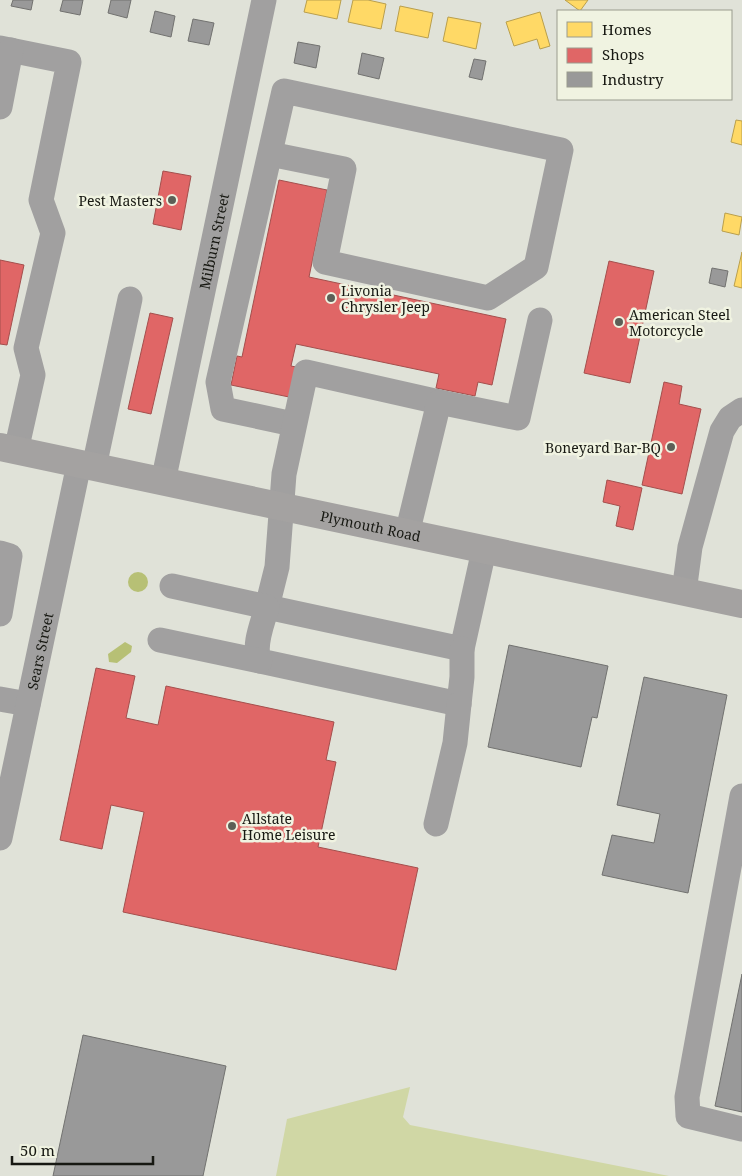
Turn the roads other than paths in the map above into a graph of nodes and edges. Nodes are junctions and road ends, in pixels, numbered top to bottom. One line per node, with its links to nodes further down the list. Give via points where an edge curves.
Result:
1 (264, 0): 5 (street, Milburn Street)
2 (5, 49): 3 (street); 12 (street, via 69,62 41,200 53,232 26,348 33,375)
3 (0, 106)
4 (270, 154): 4 (street, via 284,90 561,150 536,267 488,298 326,262 344,169); 6 (street)
5 (210, 260): 6 (street); 14 (street, Milburn Street)
6 (244, 267): 11 (street, via 218,382 220,400 223,408)
7 (130, 299): 13 (street, Sears Street)
8 (540, 320): 9 (street, via 518,418)
9 (438, 402): 11 (street, via 306,372); 16 (street)
10 (742, 410): 20 (street, via 730,418 722,431 690,547)
11 (293, 424): 15 (street, via 284,474)
12 (8, 449): 13 (main road, Plymouth Road)
13 (87, 466): 14 (main road, Plymouth Road); 28 (street, Sears Street)
14 (163, 482): 15 (main road, Plymouth Road)
15 (283, 507): 16 (main road, Plymouth Road); 22 (street, via 277,567)
16 (407, 534): 17 (main road, Plymouth Road)
17 (484, 550): 20 (main road, Plymouth Road); 25 (street)
18 (0, 553): 23 (street, via 10,556)
19 (172, 586): 22 (street)
20 (684, 592): 21 (main road, Plymouth Road)
21 (742, 604)
22 (267, 607): 25 (street); 26 (street, via 257,645 256,655)
23 (0, 614)
24 (160, 640): 26 (street)
25 (462, 649): 29 (street)
26 (260, 661): 29 (street)
27 (0, 699): 28 (street)
28 (28, 704): 32 (street, Sears Street)
29 (459, 704): 31 (street, via 455,743)
30 (742, 796): 33 (street, via 687,1097 688,1116)
31 (436, 824)
32 (0, 838)
33 (742, 1128)

